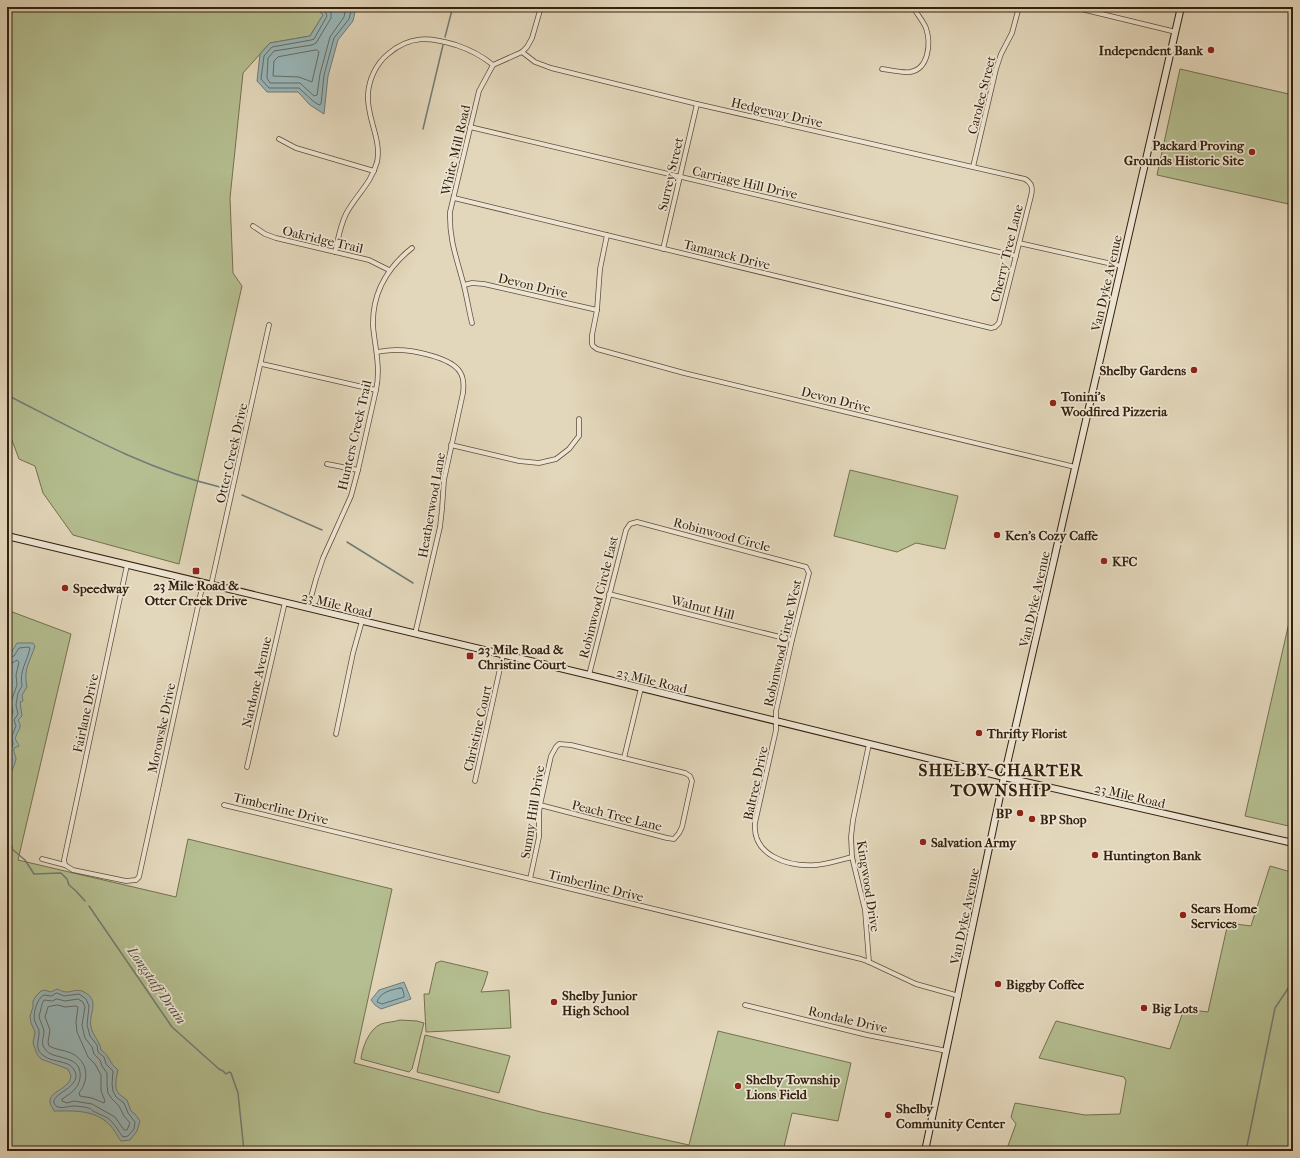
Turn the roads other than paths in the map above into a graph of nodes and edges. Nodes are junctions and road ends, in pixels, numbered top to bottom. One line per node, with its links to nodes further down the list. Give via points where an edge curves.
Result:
1 (541, 7): 7 (street, via 532,38)
2 (913, 7): 9 (street, via 927,32 925,60 919,68 911,72)
3 (1019, 7): 13 (street, Carolee Street, via 1012,33 996,69)
4 (1073, 7): 6 (street)
5 (1182, 7): 6 (main road, Van Dyke Avenue)
6 (1176, 32): 25 (main road, Van Dyke Avenue)
7 (522, 52): 8 (street); 10 (street, Hedgeway Drive, via 546,67)
8 (493, 65): 11 (street, White Mill Road, via 479,91); 14 (street, via 475,51 434,39 404,43 384,57 374,70 368,95 378,148)
9 (882, 69)
10 (697, 104): 13 (street, Hedgeway Drive); 15 (street, Surrey Street)
11 (470, 126): 15 (street, Carriage Hill Drive); 17 (street, White Mill Road)
12 (279, 139): 14 (street, via 296,148)
13 (973, 168): 16 (street, Hedgeway Drive)
14 (374, 171): 23 (street, via 346,214)
15 (680, 177): 22 (street, Surrey Street); 24 (street, Carriage Hill Drive)
16 (1031, 183): 20 (street, Cherry Tree Lane, via 1032,191)
17 (454, 198): 19 (street, Tamarack Drive); 27 (street, White Mill Road, via 450,212 450,236)
18 (253, 226): 23 (street, Oakridge Trail, via 276,238)
19 (607, 235): 22 (street, Tamarack Drive); 28 (street, via 600,270)
20 (1019, 243): 24 (street, Cherry Tree Lane); 25 (street)
21 (412, 248): 26 (street, Hunters Creek Trail)
22 (663, 249): 31 (street, Tamarack Drive)
23 (335, 252): 26 (street, Oakridge Trail, via 375,262)
24 (1016, 256): 31 (street, Cherry Tree Lane, via 999,324)
25 (1121, 266): 38 (main road, Van Dyke Avenue)
26 (389, 270): 32 (street, Hunters Creek Trail, via 374,309 373,326)
27 (464, 285): 28 (street, Devon Drive, via 484,284); 29 (street, White Mill Road)
28 (597, 310): 38 (street, Devon Drive, via 592,334 593,346 604,352)
29 (472, 323)
30 (269, 326): 33 (street, Otter Creek Drive)
31 (996, 327)
32 (377, 352): 34 (street, Hunters Creek Trail, via 379,374); 36 (street, Heatherwood Lane, via 403,350 443,359 460,371 464,386)
33 (262, 364): 34 (street); 45 (street, Otter Creek Drive)
34 (376, 390): 39 (street, Hunters Creek Trail)
35 (579, 419): 36 (street, via 579,436 569,449 556,459 545,462 519,461)
36 (451, 445): 50 (street, Heatherwood Lane, via 442,488 440,527)
37 (327, 464): 39 (street)
38 (1075, 467): 60 (main road, Van Dyke Avenue)
39 (358, 470): 48 (street, Hunters Creek Trail, via 346,509 323,558)
40 (630, 524): 43 (street, Robinwood Circle, via 644,524); 46 (street, Robinwood Circle East, via 626,530)
41 (7, 536): 42 (main road, 23 Mile Road)
42 (127, 565): 44 (main road, 23 Mile Road); 67 (street, Fairlane Drive)
43 (808, 569): 51 (street, Robinwood Circle West)
44 (203, 583): 45 (main road, 23 Mile Road); 67 (street, Morowske Drive, via 139,877 126,881 73,870)
45 (211, 585): 47 (main road, 23 Mile Road)
46 (609, 594): 51 (street, Walnut Hill); 53 (street, Robinwood Circle East)
47 (285, 602): 48 (main road, 23 Mile Road); 59 (street, Nardone Avenue)
48 (308, 608): 49 (main road, 23 Mile Road)
49 (362, 621): 50 (main road, 23 Mile Road); 56 (street)
50 (415, 634): 52 (main road, 23 Mile Road)
51 (792, 640): 55 (street, Robinwood Circle West)
52 (503, 655): 53 (main road, 23 Mile Road); 61 (street, Christine Court)
53 (588, 676): 54 (main road, 23 Mile Road)
54 (641, 688): 55 (main road, 23 Mile Road); 58 (street)
55 (776, 721): 57 (main road, 23 Mile Road); 65 (street, Baltree Drive, via 755,824 758,843 769,855 798,864 824,864)
56 (336, 734)
57 (869, 744): 60 (main road, 23 Mile Road); 65 (street, Kingwood Drive, via 852,820)
58 (624, 758): 63 (street, Sunny Hill Drive, via 559,744 551,756); 63 (street, Peach Tree Lane, via 685,773 691,778 692,784 682,827 676,838 667,838)
59 (247, 767)
60 (1004, 778): 64 (main road, 23 Mile Road); 70 (main road, Van Dyke Avenue)
61 (475, 781)
62 (224, 805): 68 (street, Timberline Drive)
63 (540, 805): 68 (street, Sunny Hill Drive, via 539,837)
64 (1293, 843)
65 (852, 857): 69 (street, Kingwood Drive, via 865,910)
66 (42, 859): 67 (street)
67 (65, 865)
68 (530, 879): 69 (street, Timberline Drive)
69 (869, 962): 70 (street, Timberline Drive, via 916,984)
70 (959, 996): 72 (main road, Van Dyke Avenue)
71 (745, 1005): 72 (street, Rondale Drive, via 867,1035)
72 (947, 1051): 73 (main road, Van Dyke Avenue)
73 (925, 1151)

